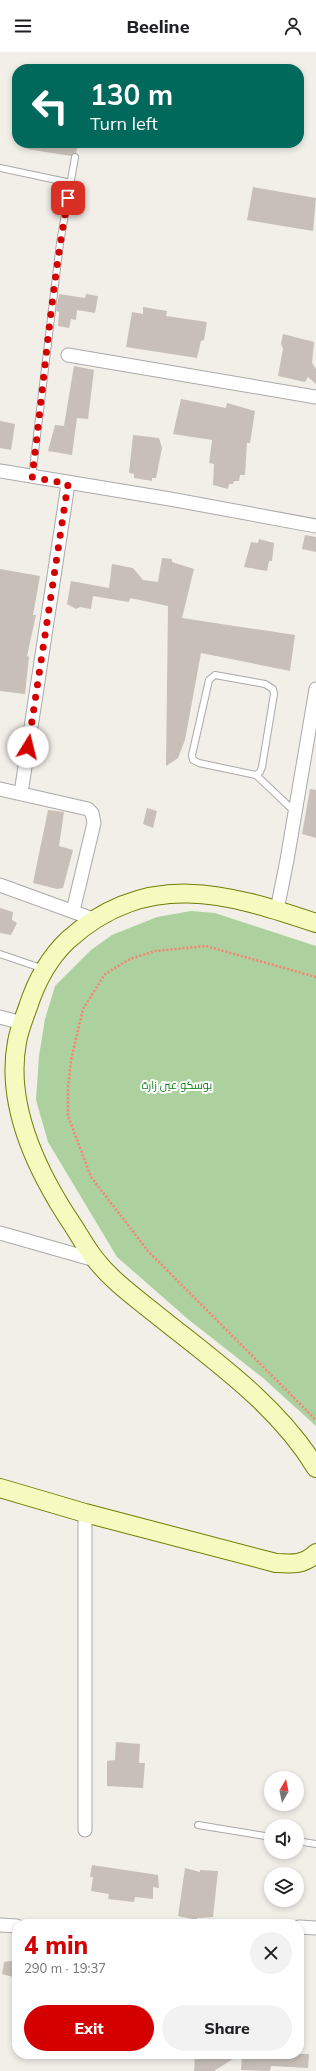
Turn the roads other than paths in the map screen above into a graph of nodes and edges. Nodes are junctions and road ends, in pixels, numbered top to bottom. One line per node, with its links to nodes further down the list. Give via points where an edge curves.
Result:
1 (75, 157): 3 (lane)
2 (0, 168): 3 (lane)
3 (71, 182): 7 (lane, via 54,287)
4 (68, 355): 5 (street)
5 (316, 397)
6 (0, 471): 7 (street)
7 (32, 477): 8 (street)
8 (68, 484): 9 (street, via 170,499); 13 (street)
9 (316, 526)
10 (316, 689): 14 (street)
11 (256, 775): 11 (lane, via 262,767 273,690 265,684 215,675 211,677 192,755 193,760); 14 (lane)
12 (0, 789): 13 (street)
13 (20, 793): 17 (street, via 88,809 92,813 94,823)
14 (295, 812): 16 (street)
15 (0, 886): 17 (street)
16 (277, 910): 18 (main road, via 235,898 168,893 135,900); 19 (main road)
17 (73, 911): 18 (street)
18 (96, 920): 21 (main road, via 59,949)
19 (316, 923)
20 (0, 954): 21 (lane)
21 (45, 969): 23 (main road, via 34,988)
22 (0, 1017): 23 (street)
23 (22, 1023): 25 (main road, via 15,1072 26,1132 50,1187)
24 (0, 1233): 25 (street)
25 (95, 1260): 26 (main road, via 126,1290 268,1408)
26 (316, 1468)
27 (0, 1488): 28 (main road)
28 (85, 1513): 29 (main road, via 276,1563 301,1563); 31 (street)
29 (316, 1553)
30 (198, 1826): 32 (lane)
31 (85, 1830)
32 (264, 1836)
33 (304, 1842): 34 (lane)
34 (316, 1844)
35 (0, 1926): 36 (street)
36 (12, 1926)
37 (304, 1928): 38 (street)
38 (316, 1928)

